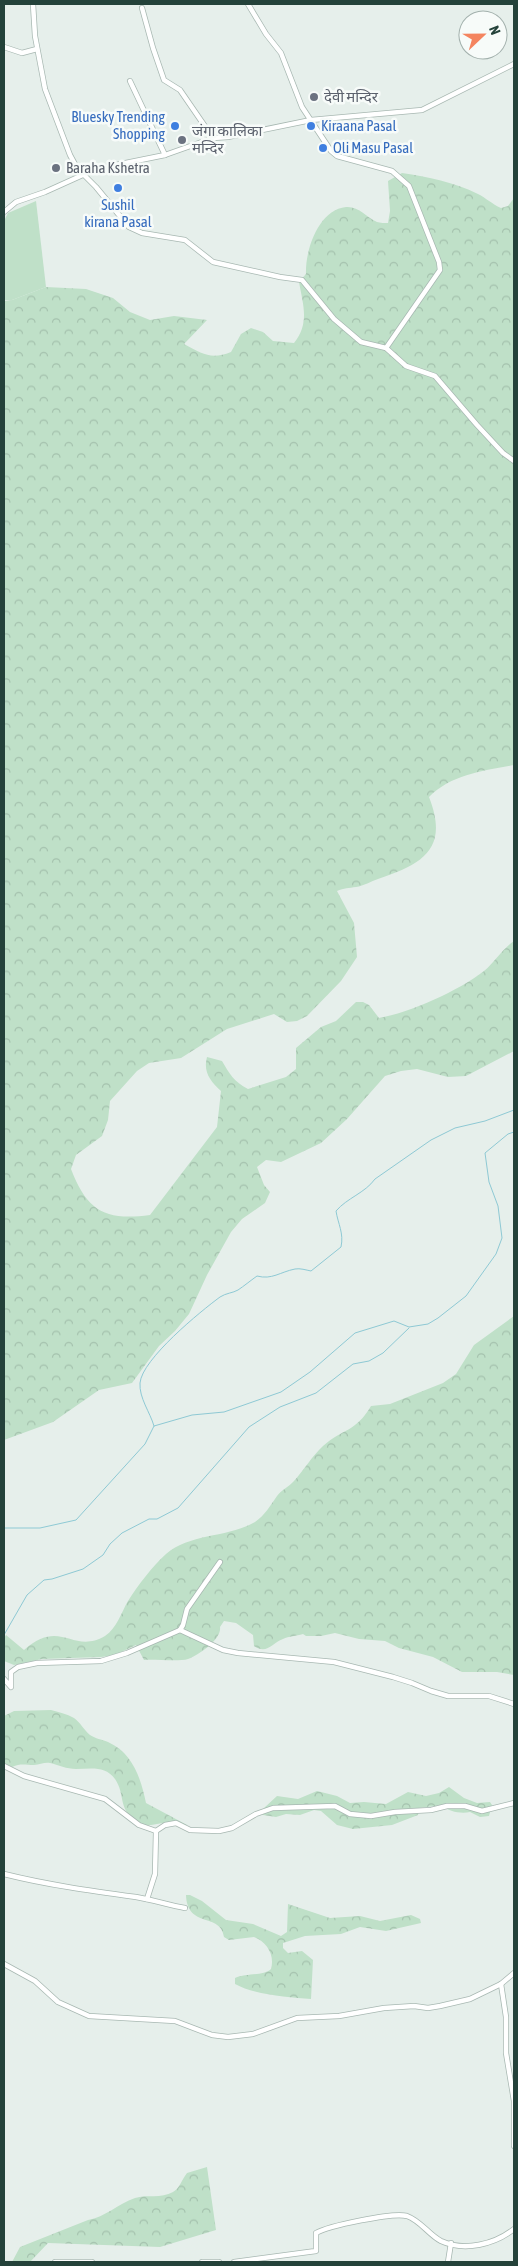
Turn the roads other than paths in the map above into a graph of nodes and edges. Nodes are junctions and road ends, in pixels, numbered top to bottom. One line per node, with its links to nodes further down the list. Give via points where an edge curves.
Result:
1 (33, 4): 5 (street)
2 (248, 4): 8 (street, via 281,53)
3 (142, 8): 9 (street, via 164,80 180,90)
4 (4, 47): 5 (street, via 22,53)
5 (37, 49): 11 (street, via 45,89 70,155)
6 (514, 64): 8 (street, via 422,110)
7 (130, 81): 10 (street)
8 (310, 120): 9 (street); 13 (street, via 337,156 392,171 410,186 439,262 440,270)
9 (213, 138): 10 (street)
10 (165, 155): 11 (street)
11 (83, 174): 12 (street, via 16,202); 13 (street, via 129,227 185,240 213,262 302,280 334,319 361,342)
12 (4, 212)
13 (386, 348): 14 (street, via 406,366 435,376 503,453)
14 (514, 461)
15 (220, 1562): 16 (street, via 187,1609)
16 (180, 1630): 17 (street, via 101,1661 49,1662 18,1667 12,1672 10,1687); 18 (street, via 238,1654 334,1662 412,1682 448,1696 489,1696)
17 (4, 1679)
18 (514, 1704)
19 (4, 1766): 21 (street, via 24,1776 105,1799 140,1825)
20 (514, 1803): 21 (street, via 482,1811 465,1806 447,1806 371,1816 350,1814 335,1806 273,1808 219,1831 190,1830 176,1823)
21 (156, 1831): 23 (street, via 155,1874)
22 (4, 1874): 23 (street, via 43,1884)
23 (147, 1899): 24 (street)
24 (185, 1908)
25 (4, 1964): 27 (street, via 35,1981 58,2002 89,2016 175,2021 212,2035 228,2037 253,2034 297,2018 339,2016 384,2008 440,2006 470,1999)
26 (514, 1973): 27 (street)
27 (501, 1984): 28 (street, via 506,2018 506,2053 514,2101)
28 (514, 2146)
29 (514, 2229): 30 (street, via 500,2240 473,2246)
30 (451, 2243): 35 (street, via 440,2240 406,2216 398,2215 323,2229 316,2233 317,2249 310,2253); 36 (street)
31 (55, 2262): 32 (street)
32 (92, 2262)
33 (202, 2262): 34 (street)
34 (219, 2262)
35 (234, 2262)
36 (448, 2262)

